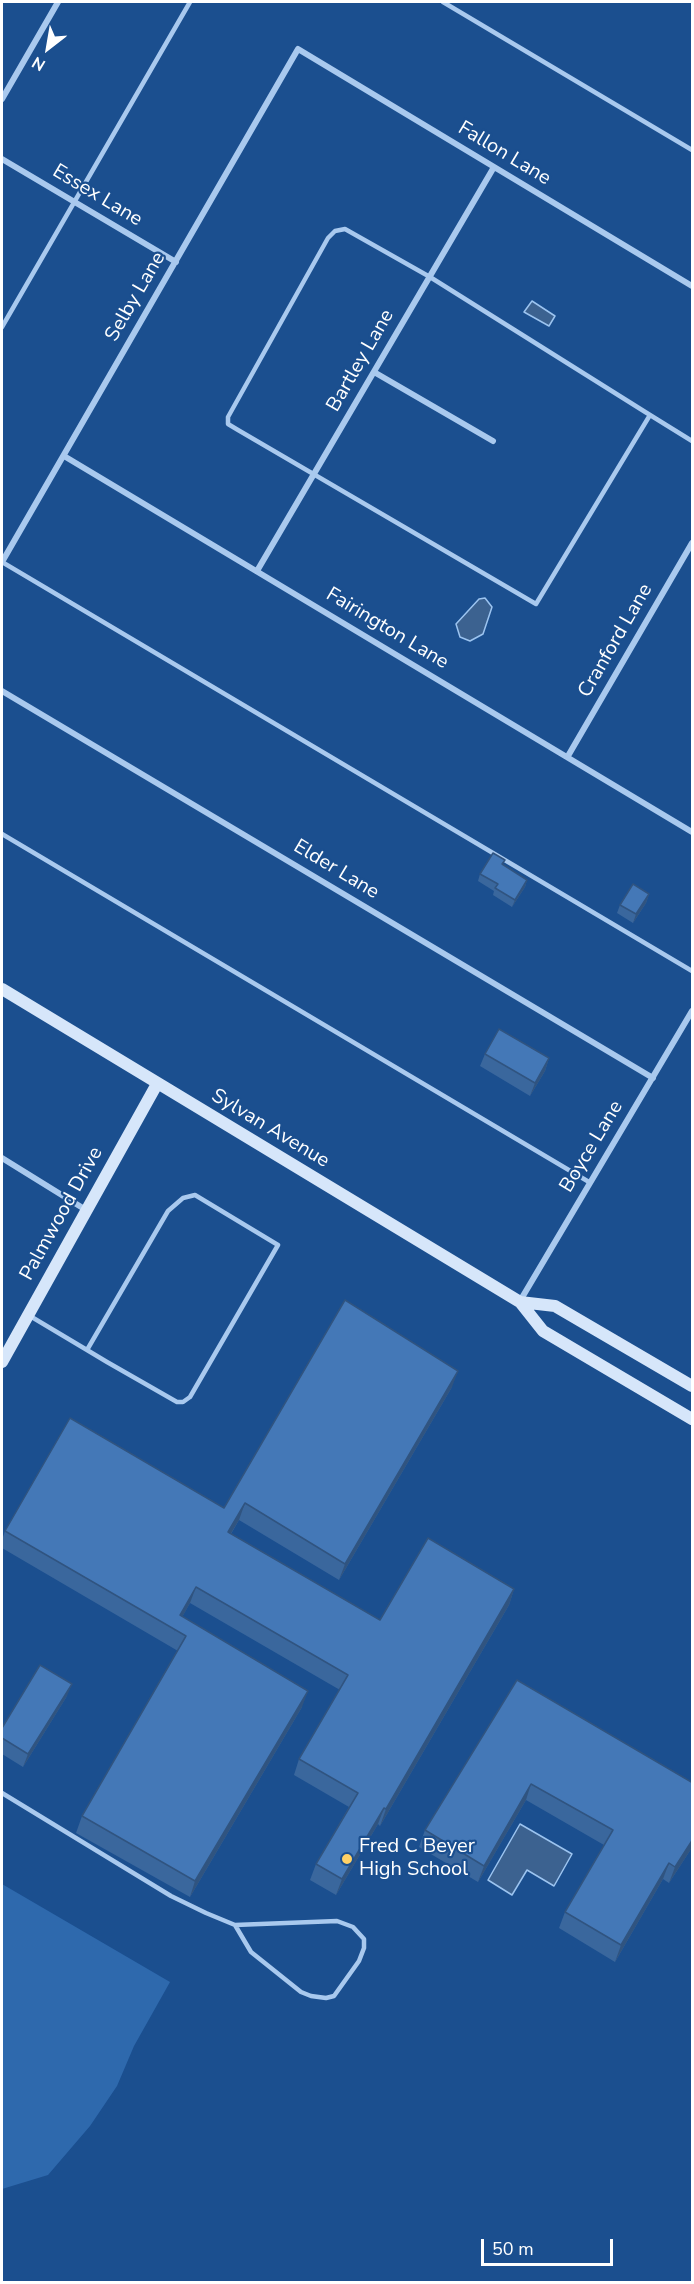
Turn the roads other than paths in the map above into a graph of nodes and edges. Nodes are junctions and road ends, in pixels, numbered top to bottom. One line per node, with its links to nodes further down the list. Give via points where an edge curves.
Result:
1 (58, 2): 5 (street)
2 (190, 2): 9 (lane)
3 (442, 2): 6 (lane)
4 (298, 49): 8 (street, Fallon Lane); 10 (street, Selby Lane)
5 (2, 99)
6 (693, 150)
7 (2, 159): 9 (street, Essex Lane)
8 (494, 167): 11 (street, Bartley Lane); 12 (street, Fallon Lane)
9 (73, 202): 10 (street, Essex Lane); 13 (lane)
10 (176, 262): 18 (street, Selby Lane)
11 (430, 277): 14 (street, Bartley Lane); 15 (lane); 19 (lane, via 345,229 328,238 228,417 228,424)
12 (693, 286)
13 (2, 327)
14 (374, 372): 16 (street); 19 (street, Bartley Lane)
15 (650, 415): 17 (lane); 19 (lane, via 536,604)
16 (493, 441)
17 (693, 441)
18 (64, 456): 21 (street, Selby Lane); 22 (street, Fairington Lane)
19 (314, 474): 22 (street, Bartley Lane)
20 (693, 543): 24 (street, Cranford Lane)
21 (2, 562): 27 (lane)
22 (257, 571): 24 (street, Fairington Lane)
23 (2, 691): 30 (street, Elder Lane)
24 (568, 756): 25 (street, Fairington Lane)
25 (693, 832)
26 (2, 834): 33 (lane)
27 (693, 971)
28 (2, 989): 31 (main road, Sylvan Avenue)
29 (693, 1011): 30 (street, Boyce Lane)
30 (653, 1078): 33 (street, Boyce Lane)
31 (157, 1084): 34 (main road, Palmwood Drive); 35 (main road, Sylvan Avenue)
32 (2, 1158): 34 (street)
33 (589, 1182): 35 (street, Boyce Lane)
34 (87, 1210): 36 (main road, Palmwood Drive)
35 (520, 1302): 39 (main road, Sylvan Avenue, via 555,1306); 40 (main road, Sylvan Avenue, via 543,1331)
36 (28, 1315): 37 (lane); 38 (main road, Palmwood Drive)
37 (87, 1350): 37 (lane, via 183,1402 190,1397 278,1245 195,1196 183,1198 168,1211)
38 (2, 1362)
39 (693, 1386)
40 (693, 1419)
41 (2, 1793): 42 (lane, via 171,1896)
42 (235, 1925): 42 (lane, via 251,1952 311,1996 334,1995 364,1948 364,1939 353,1927 338,1921)

